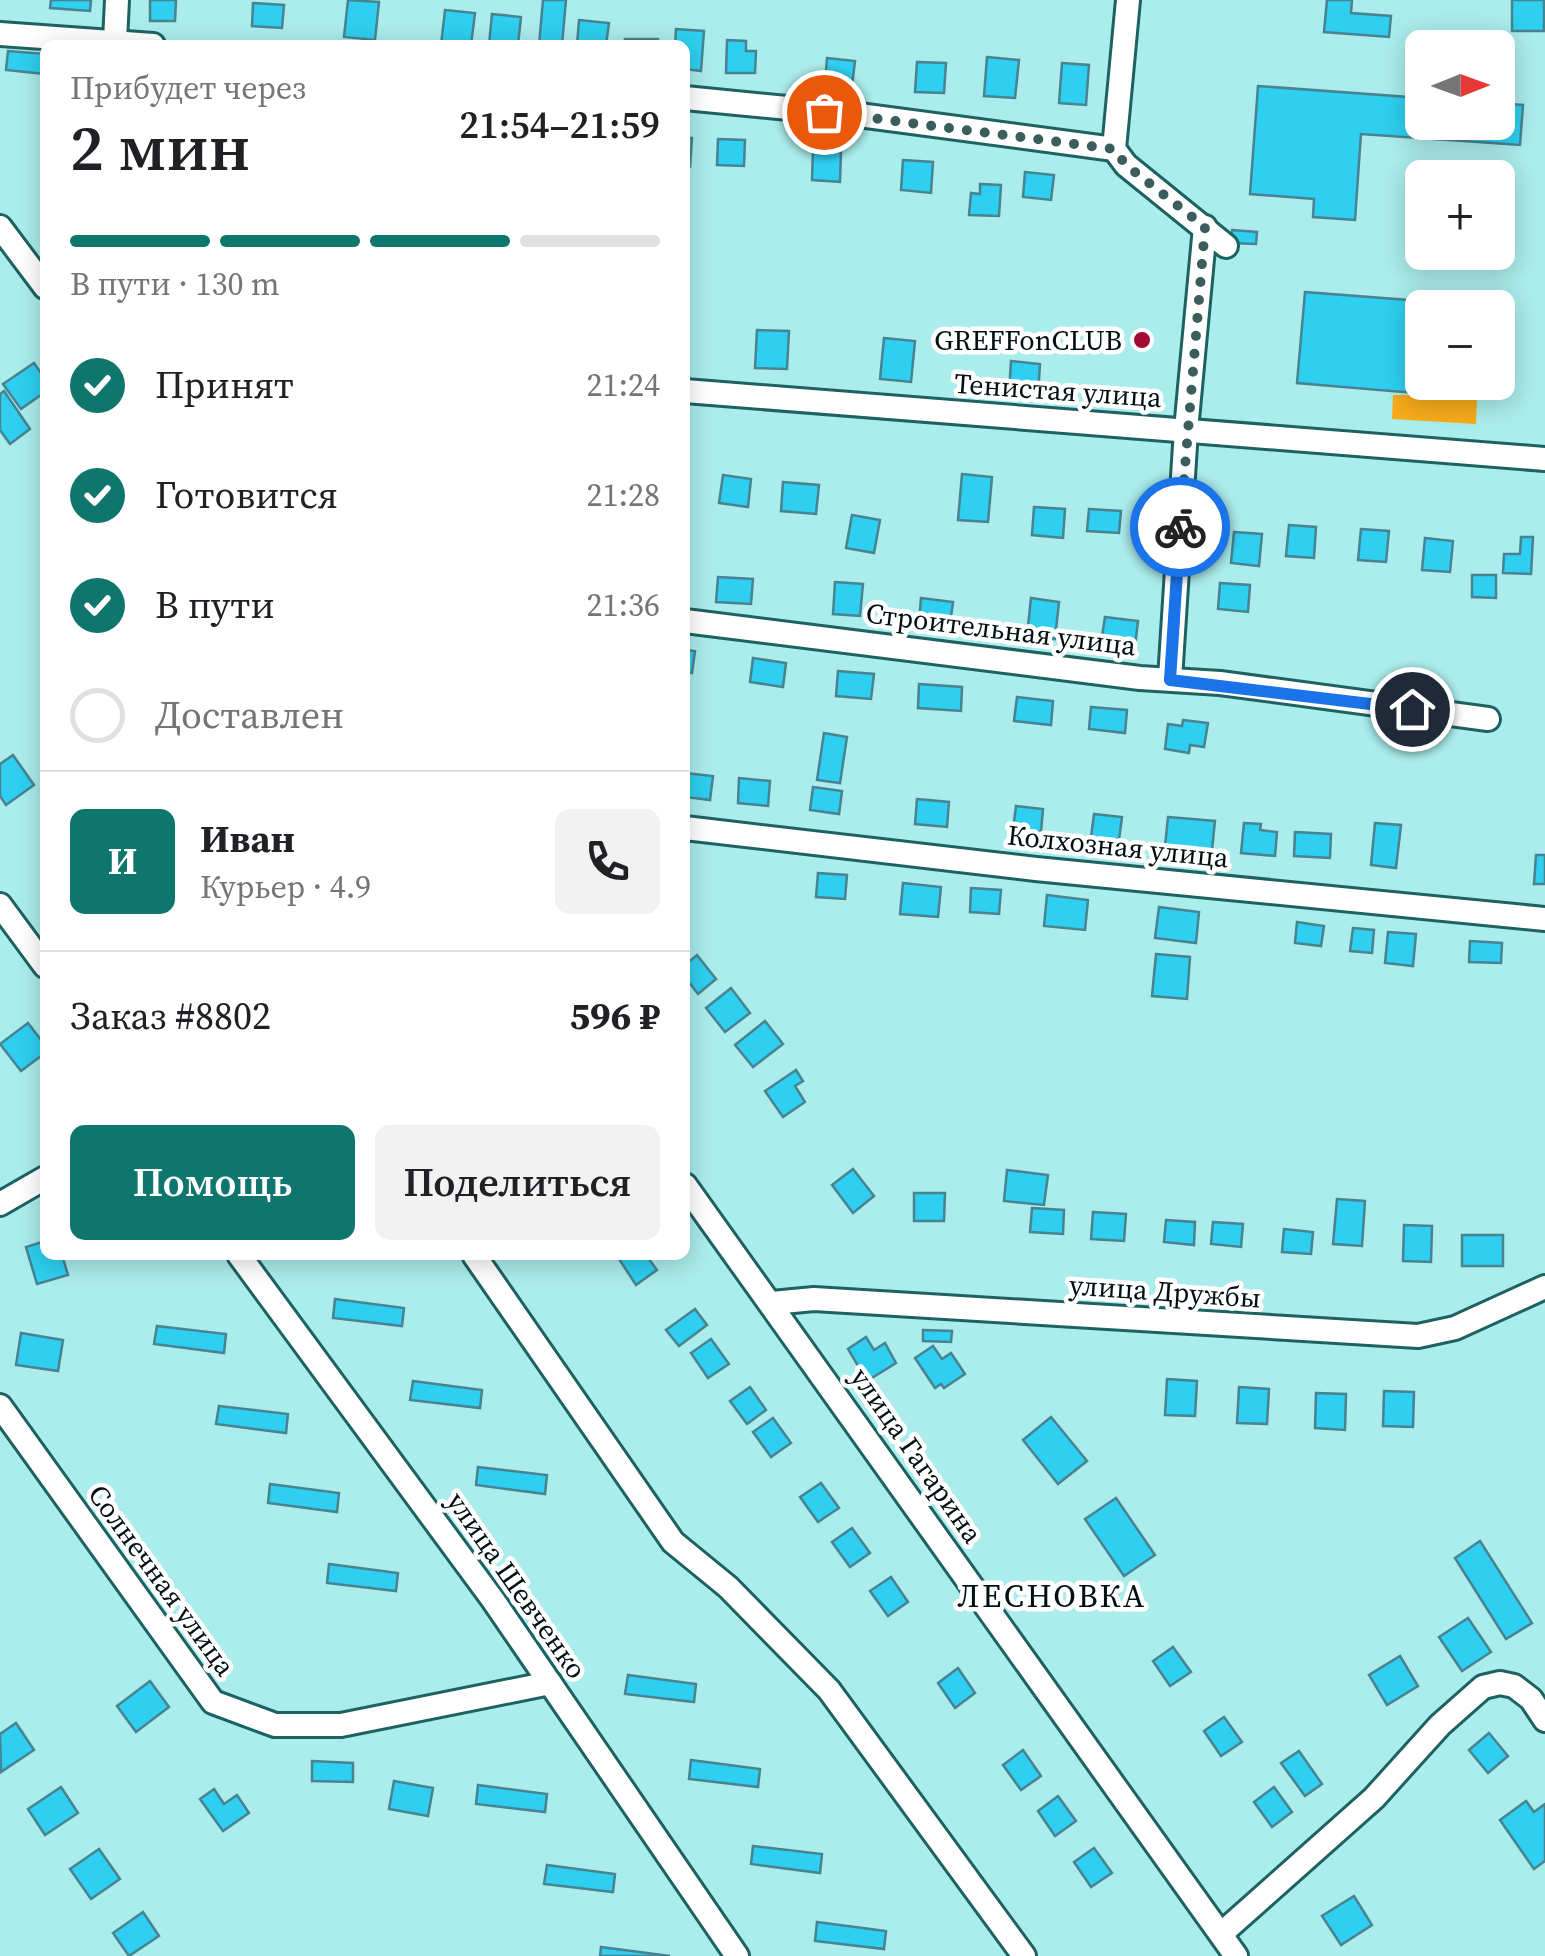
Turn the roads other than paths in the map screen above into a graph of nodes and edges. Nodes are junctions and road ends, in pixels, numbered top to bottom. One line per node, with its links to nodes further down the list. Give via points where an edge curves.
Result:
1 (116, 0): 5 (street)
2 (1128, 0): 7 (street)
3 (0, 34): 4 (street)
4 (99, 40)
5 (115, 40)
6 (690, 98): 7 (street)
7 (1114, 149): 9 (street)
8 (0, 226): 11 (street)
9 (1205, 227): 10 (street); 13 (street)
10 (1226, 246)
11 (40, 280)
12 (690, 391): 13 (street, Тенистая улица)
13 (1186, 430): 14 (street, Тенистая улица); 16 (street)
14 (1545, 459)
15 (690, 622): 16 (street, Строительная улица)
16 (1170, 680): 17 (street, Строительная улица)
17 (1488, 719)
18 (690, 829): 20 (street, Колхозная улица)
19 (0, 905): 21 (street)
20 (1545, 919)
21 (40, 959)
22 (40, 1181): 24 (street)
23 (690, 1193): 28 (street, улица Гагарина)
24 (0, 1204)
25 (243, 1260): 30 (street, улица Шевченко)
26 (477, 1260): 34 (street, via 674,1542 829,1690)
27 (1545, 1288): 28 (street, улица Дружбы, via 1455,1328 1418,1336 814,1299)
28 (772, 1303): 32 (street, улица Гагарина)
29 (0, 1406): 30 (street, Солнечная улица, via 213,1702 274,1725 341,1725)
30 (550, 1683): 33 (street, улица Шевченко)
31 (1545, 1720): 32 (street, via 1514,1686 1483,1687)
32 (1229, 1949)
33 (737, 1956)
34 (1024, 1956)

